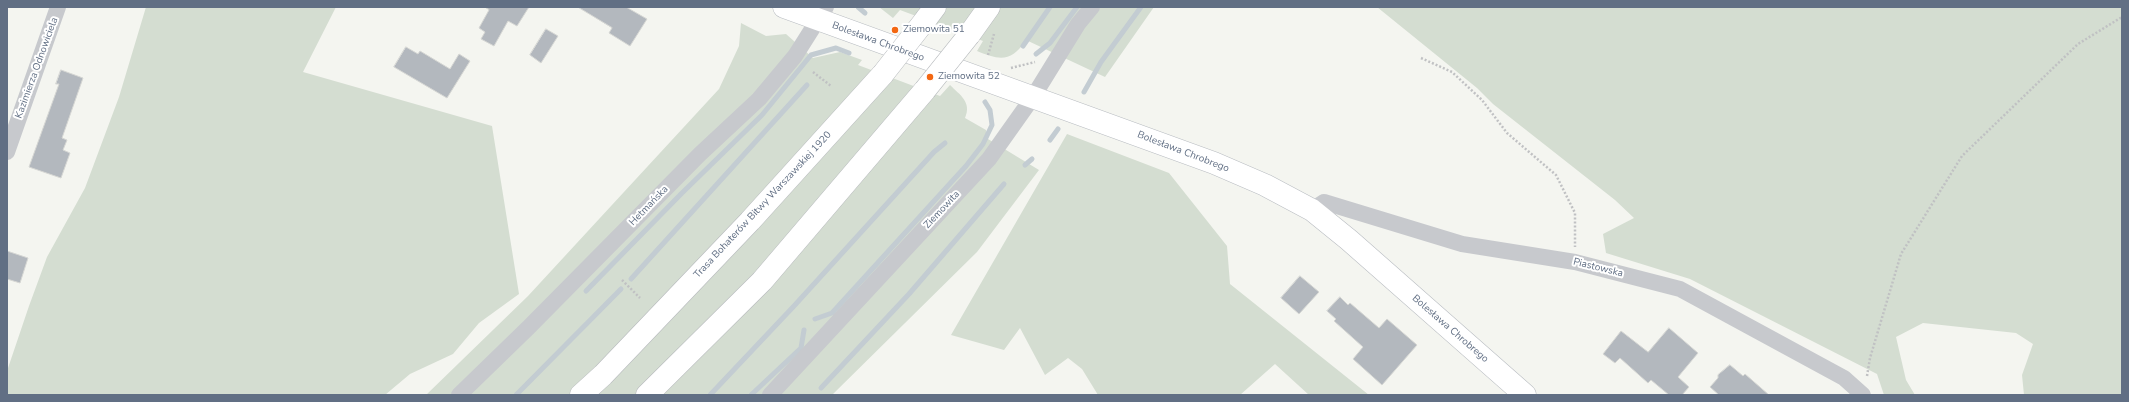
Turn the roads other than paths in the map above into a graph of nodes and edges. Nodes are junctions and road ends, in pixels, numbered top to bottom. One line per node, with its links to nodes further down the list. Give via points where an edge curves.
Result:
1 (58, 7): 8 (street, Kazimierza Odnowiciela)
2 (784, 7): 6 (main road, Bolesława Chrobrego)
3 (989, 7): 13 (main road, bridge, via 925,90 762,281)
4 (1092, 7): 7 (street, Ziemowita, via 1078,24)
5 (931, 13): 12 (main road, Trasa Bohaterów Bitwy Warszawskiej 1920, bridge, via 883,74 750,220)
6 (822, 14): 7 (main road, Bolesława Chrobrego); 11 (street, Hetmańska, via 791,62 759,99 700,154)
7 (1033, 97): 9 (main road, Bolesława Chrobrego, via 1214,163 1265,185); 14 (street, Ziemowita, via 989,159)
8 (7, 152)
9 (1312, 210): 10 (street, Piastowska, via 1324,202 1462,244 1575,262 1680,289); 15 (main road, Bolesława Chrobrego)
10 (1865, 388)
11 (459, 395)
12 (581, 395)
13 (647, 395)
14 (770, 395)
15 (1525, 395)

